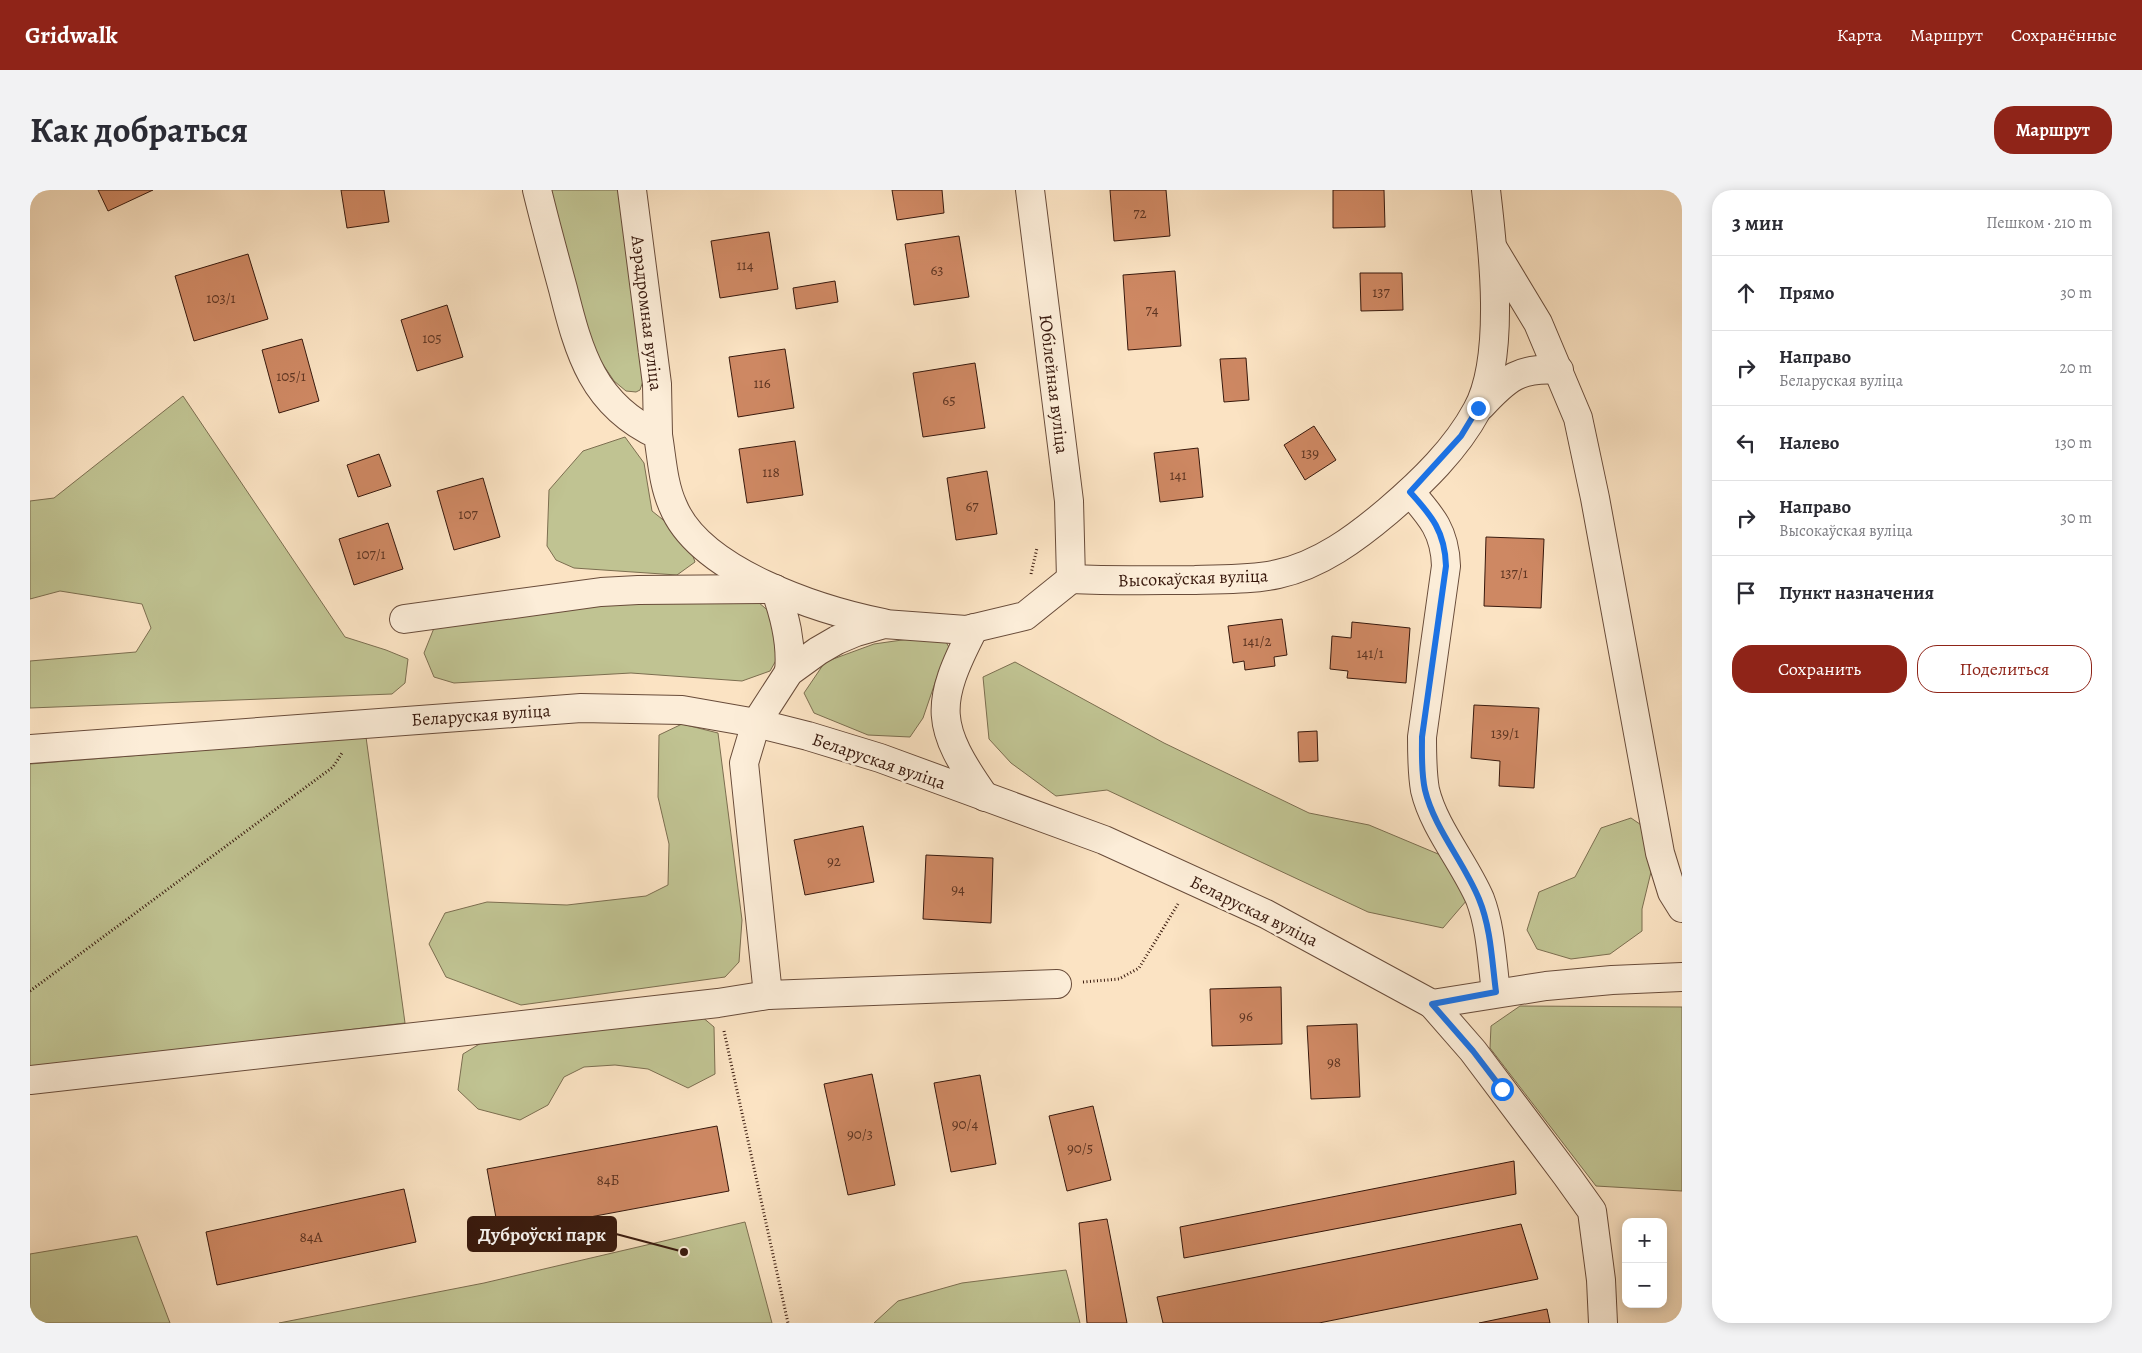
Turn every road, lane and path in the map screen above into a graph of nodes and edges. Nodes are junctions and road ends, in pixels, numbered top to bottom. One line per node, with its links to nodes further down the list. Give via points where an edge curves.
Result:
1 (537, 190): 8 (street, via 574,331 590,374 614,406 643,429)
2 (632, 190): 8 (street, Аэрадромная вуліца, via 657,384)
3 (1030, 190): 10 (street, Юбілейная вуліца, via 1069,501)
4 (1486, 190): 5 (street, Высокаўская вуліца)
5 (1493, 248): 6 (street, via 1538,323); 7 (street, Высокаўская вуліца, via 1494,338 1489,375)
6 (1559, 370): 7 (street, via 1541,368 1524,372 1506,381); 21 (street, via 1578,418 1595,498 1660,853 1672,892)
7 (1478, 408): 9 (street, Высокаўская вуліца, via 1461,436)
8 (658, 435): 11 (street, Аэрадромная вуліца, via 667,489 683,523 714,555)
9 (1410, 492): 10 (street, Высокаўская вуліца, via 1347,543 1313,563 1278,574 1229,579); 25 (street, via 1432,518 1446,547 1422,737 1426,790 1435,817 1466,869 1480,901 1489,932)
10 (1071, 579): 14 (street, via 1025,616)
11 (775, 588): 12 (street, via 601,592); 13 (street, Аэрадромная вуліца, via 833,612); 15 (street, via 789,640)
12 (404, 619)
13 (884, 624): 14 (street); 15 (street, via 837,640)
14 (974, 628): 19 (street, via 952,671 945,718 952,745)
15 (789, 672): 17 (street)
16 (362, 723): 17 (street, Беларуская вуліца, via 581,708 682,710); 18 (street, Беларуская вуліца); 24 (path, via 333,767)
17 (756, 723): 19 (street, Беларуская вуліца, via 880,758); 26 (street, via 744,763)
18 (30, 749)
19 (984, 797): 20 (street, Беларуская вуліца, via 1104,840)
20 (1192, 880): 23 (path, via 1139,968 1119,979); 28 (street, Беларуская вуліца, via 1266,914)
21 (1682, 908)
22 (1682, 978): 25 (street, via 1612,980)
23 (1057, 984): 26 (street)
24 (30, 991)
25 (1496, 992): 28 (street)
26 (768, 995): 27 (street)
27 (718, 1003): 29 (street); 30 (path)
28 (1432, 1004): 31 (street, via 1473,1051 1592,1212)
29 (30, 1080)
30 (788, 1323)
31 (1603, 1323)

